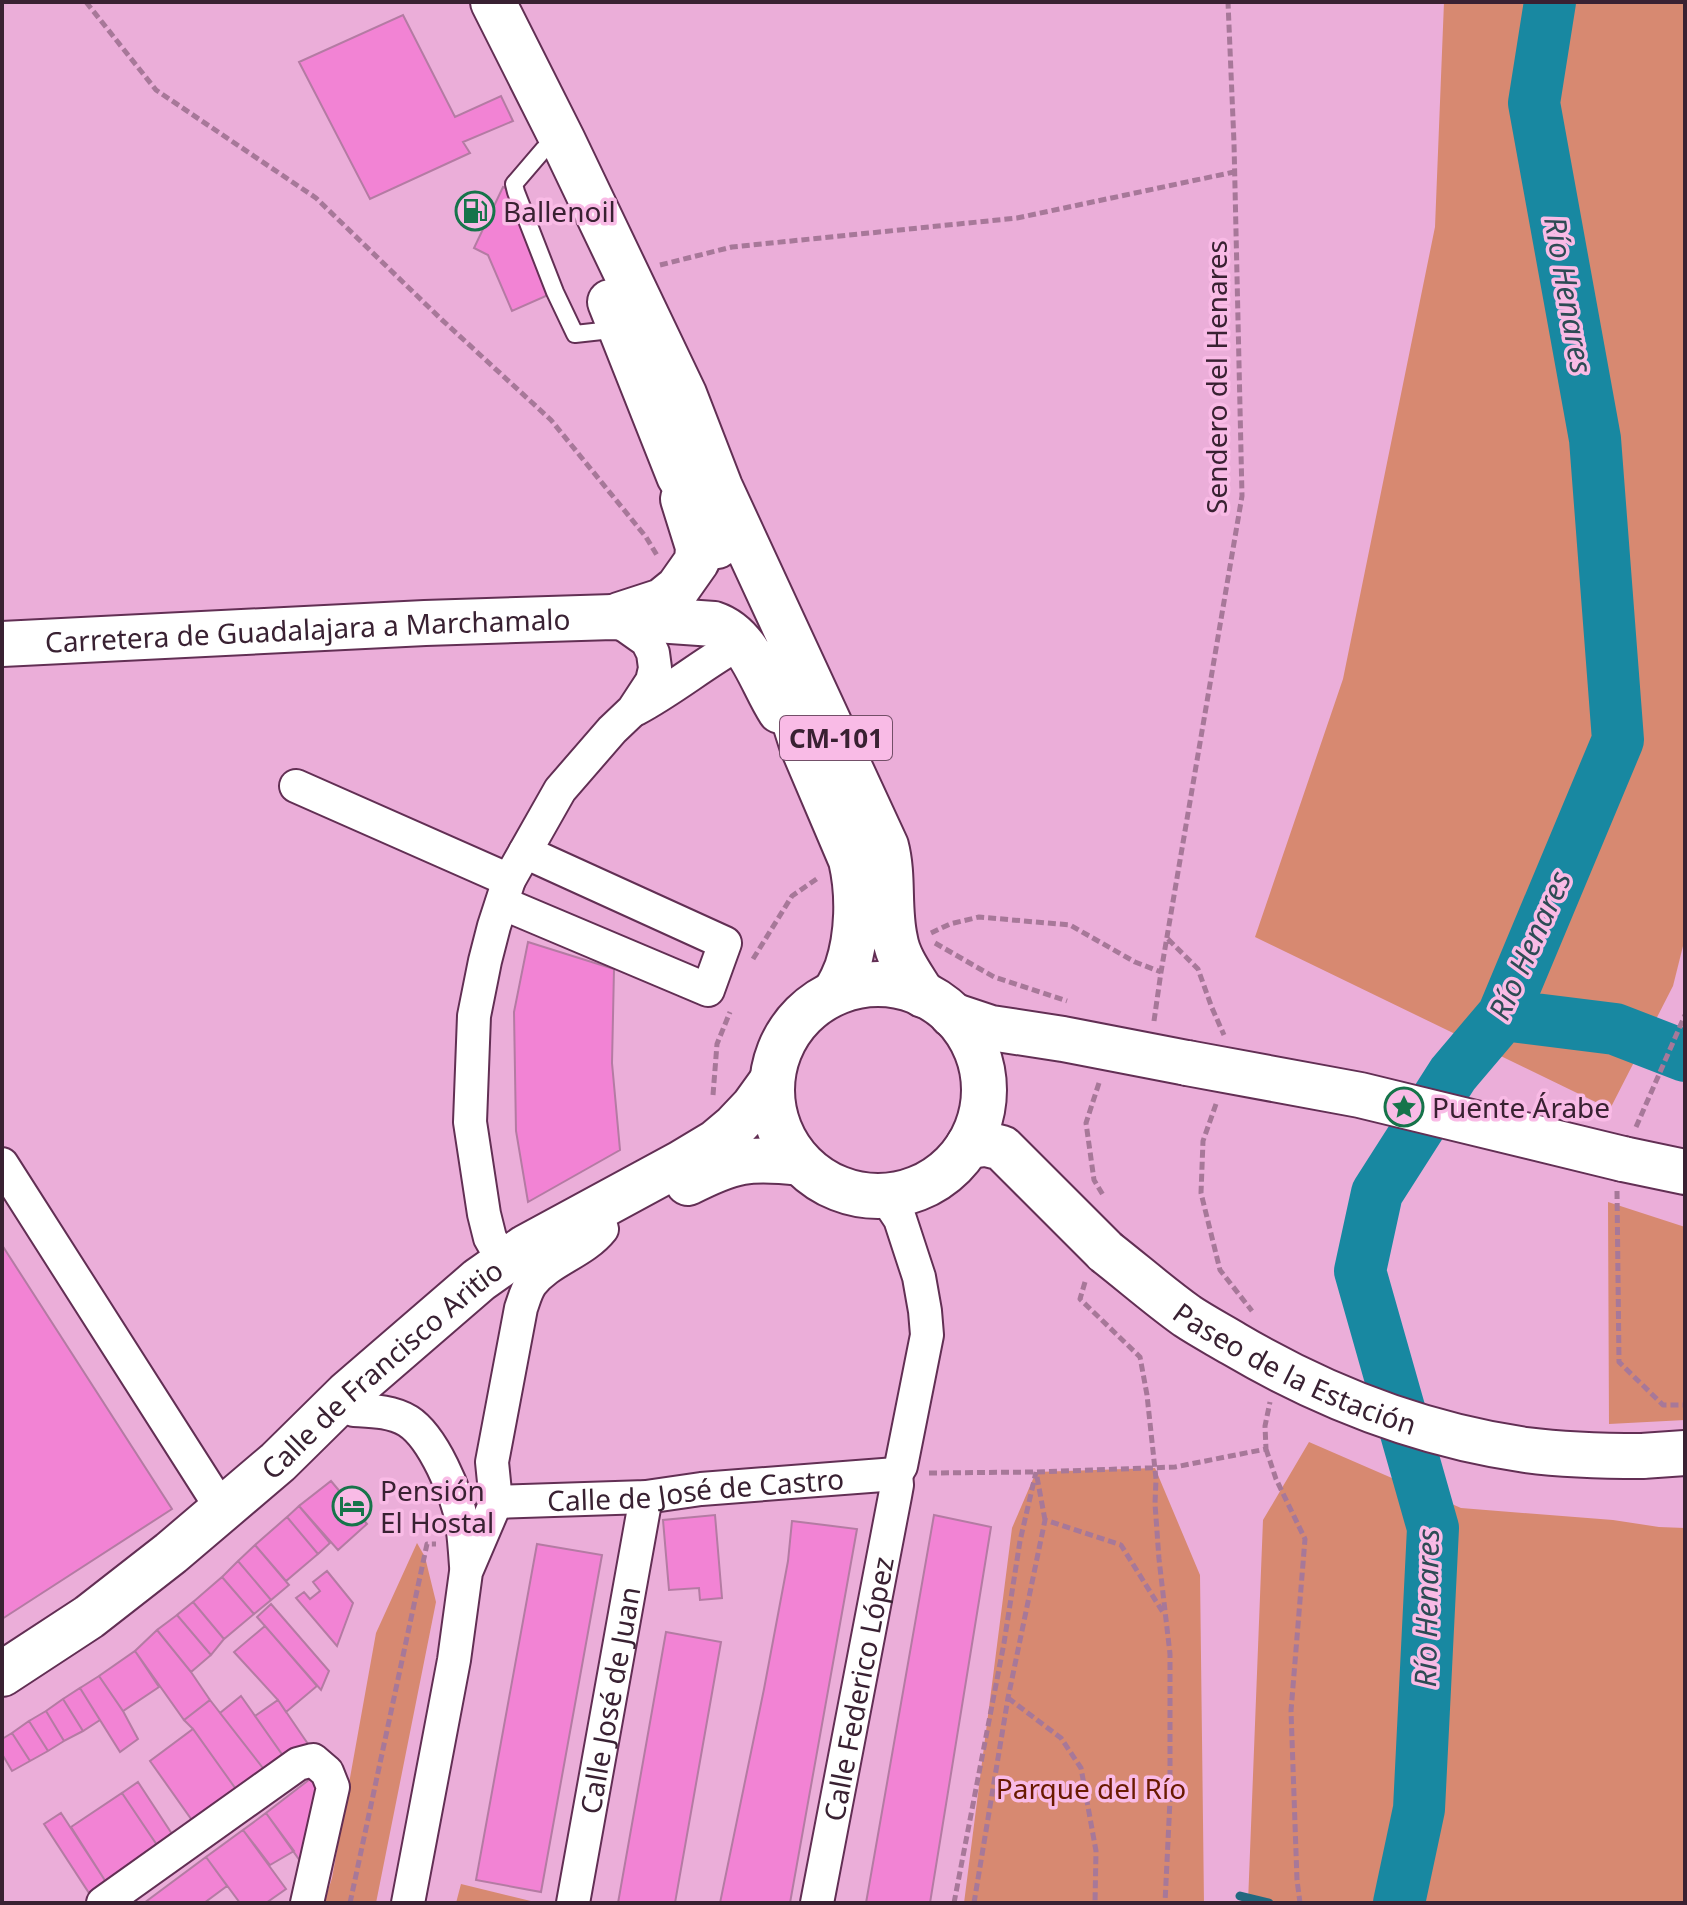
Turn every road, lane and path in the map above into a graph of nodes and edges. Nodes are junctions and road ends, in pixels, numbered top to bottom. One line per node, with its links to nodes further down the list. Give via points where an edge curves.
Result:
1 (86, 2): 8 (path, via 156,90 316,198 551,420 646,537)
2 (493, 2): 4 (main road, CM-101)
3 (1228, 2): 5 (path, Sendero del Henares)
4 (554, 145): 6 (main road, CM-101); 7 (main road, CM-101)
5 (1234, 172): 6 (path, via 1017,218 732,247); 19 (path, Sendero del Henares, via 1242,496)
6 (626, 273): 26 (main road, CM-101, via 886,846 895,942 907,969)
7 (679, 476): 8 (main road, via 698,547 697,561); 13 (main road, CM-101, via 757,628)
8 (678, 588): 9 (main road, via 662,601)
9 (613, 617): 10 (main road, via 714,624); 11 (main road, Carretera de Guadalajara a Marchamalo); 12 (street, via 647,641 653,653 652,681)
10 (740, 643): 12 (street); 13 (main road)
11 (2, 644)
12 (633, 710): 15 (street, via 560,790)
13 (802, 745): 16 (main road, CM-101)
14 (296, 786): 17 (street)
15 (525, 852): 17 (street); 17 (street, via 725,943 708,990)
16 (851, 860): 21 (path, via 792,896); 23 (main road, CM-101, via 855,919 847,968)
17 (506, 891): 42 (street, via 474,1016 470,1122 484,1214)
18 (923, 937): 22 (path, via 979,917 1070,925)
19 (1167, 938): 22 (path, Sendero del Henares); 28 (path, via 1198,969 1225,1033)
20 (943, 956): 25 (path, via 935,942 994,977)
21 (747, 970)
22 (1161, 972): 28 (path, Sendero del Henares)
23 (836, 991): 26 (main road, via 880,983 914,989); 30 (main road, via 790,1029)
24 (735, 1000): 32 (path, via 717,1044)
25 (1069, 1001)
26 (938, 1005): 28 (main road, via 991,1028); 33 (main road, via 967,1031 981,1062 984,1096)
27 (1685, 1015): 36 (path)
28 (1187, 1054): 36 (main road, bridge, via 1360,1095)
29 (1102, 1073): 39 (path, via 1086,1123 1094,1180)
30 (771, 1082): 34 (main road, via 780,1132); 42 (main road, Calle de Francisco Aritio, via 716,1142)
31 (1218, 1097): 43 (path, via 1203,1141 1201,1193 1220,1270)
32 (713, 1101)
33 (968, 1146): 38 (main road, via 933,1181 899,1194); 41 (main road, Paseo de la Estación, via 1002,1148)
34 (800, 1163): 38 (main road, via 829,1184); 40 (main road, via 742,1160 720,1167)
35 (2, 1164): 55 (street)
36 (1620, 1172): 37 (main road); 45 (path, via 1619,1362 1663,1405)
37 (1685, 1172)
38 (877, 1195): 52 (street, Calle Federico López, via 900,1219 919,1277 927,1335)
39 (1109, 1206)
40 (602, 1229): 46 (main road, via 511,1279); 54 (street, via 541,1274 527,1292 492,1462)
41 (1106, 1252): 48 (main road, Paseo de la Estación, bridge, via 1216,1333 1287,1374 1364,1408 1488,1443 1566,1454); 50 (path, via 1088,1272 1080,1299 1140,1357)
42 (503, 1261): 49 (main road, Calle de Francisco Aritio, via 347,1394)
43 (1258, 1319)
44 (1271, 1395): 47 (path)
45 (1685, 1405)
46 (354, 1410): 49 (main road); 57 (street, via 398,1417 419,1430 451,1485 462,1520)
47 (1266, 1449): 50 (path); 71 (path, via 1305,1539 1291,1711)
48 (1685, 1453)
49 (278, 1462): 55 (main road, Calle de Francisco Aritio)
50 (1155, 1468): 51 (path); 58 (path)
51 (1036, 1472): 52 (path); 56 (path); 67 (path)
52 (896, 1474): 53 (street, Calle de José de Castro); 66 (street, Calle Federico López)
53 (646, 1497): 54 (street, Calle de José de Castro); 65 (street, Calle José de Juan)
54 (496, 1502): 57 (street)
55 (222, 1509): 59 (main road, Calle de Francisco Aritio, via 89,1617)
56 (1045, 1520): 58 (path, via 1121,1545); 60 (path)
57 (465, 1558): 63 (path, via 427,1544); 64 (street, via 454,1660)
58 (1166, 1617): 70 (path, via 1170,1800)
59 (2, 1674)
60 (1008, 1698): 68 (path); 69 (path, via 1061,1738 1081,1768 1096,1851)
61 (103, 1903): 62 (street, via 298,1764 313,1760 327,1772 333,1787)
62 (307, 1903)
63 (350, 1903)
64 (408, 1903)
65 (573, 1903)
66 (817, 1903)
67 (954, 1903)
68 (974, 1903)
69 (1095, 1903)
70 (1165, 1903)
71 (1300, 1903)

